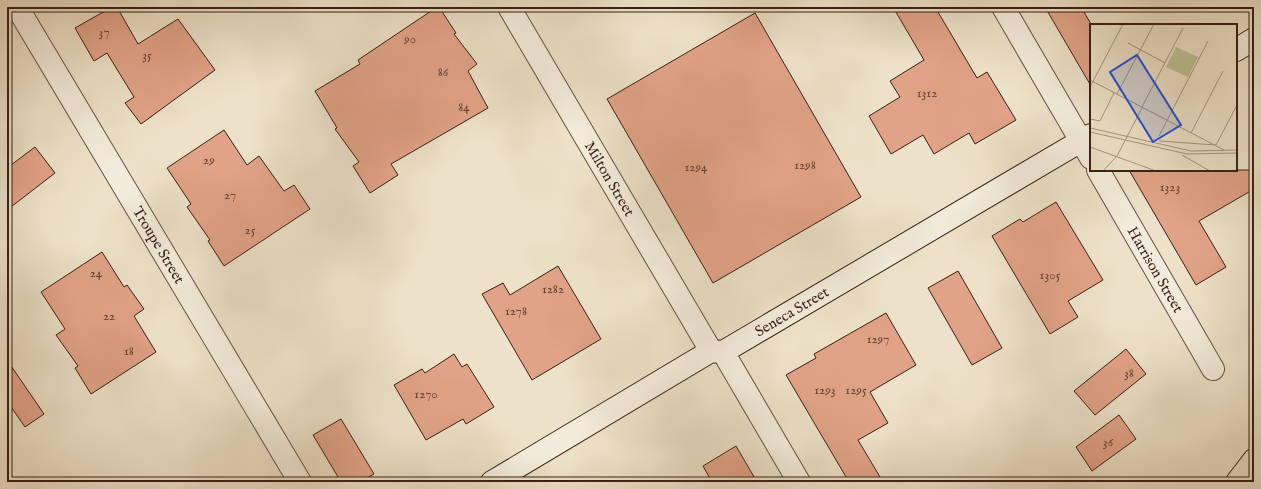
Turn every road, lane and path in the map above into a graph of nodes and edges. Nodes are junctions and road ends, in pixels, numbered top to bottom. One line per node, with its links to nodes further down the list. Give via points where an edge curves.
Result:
1 (17, 7): 11 (street, Troupe Street)
2 (509, 7): 8 (street, Milton Street)
3 (1003, 7): 6 (street)
4 (1254, 39): 5 (street)
5 (1237, 49)
6 (1088, 145): 8 (street, Seneca Street)
7 (1099, 171): 9 (street, Harrison Street)
8 (717, 351): 12 (street, Seneca Street); 13 (street, Milton Street)
9 (1213, 369)
10 (1254, 460): 14 (highway)
11 (300, 482)
12 (492, 482)
13 (799, 482)
14 (1238, 482)

